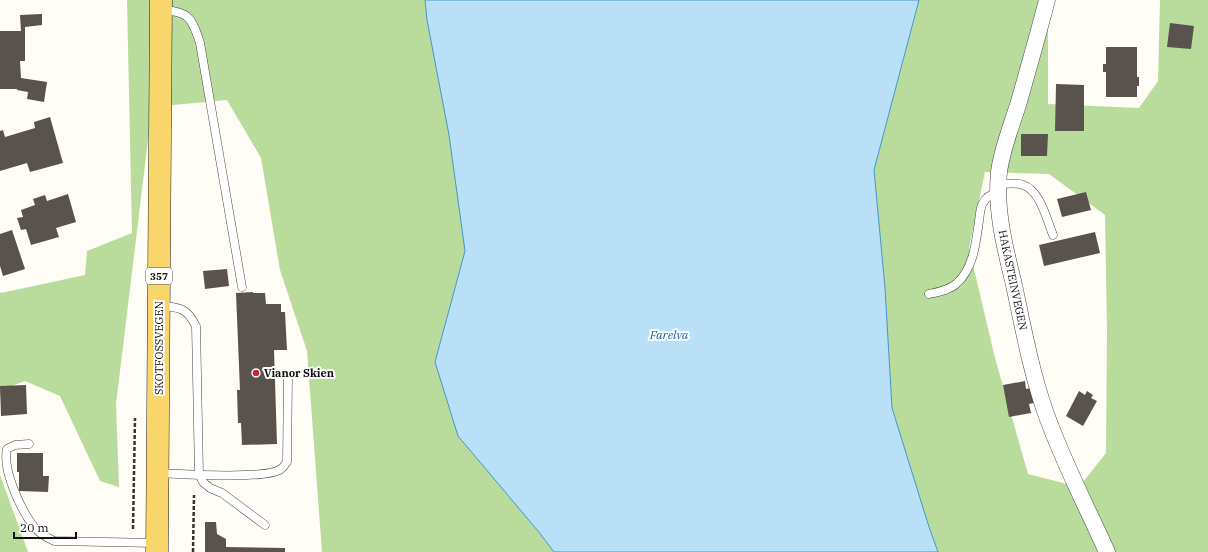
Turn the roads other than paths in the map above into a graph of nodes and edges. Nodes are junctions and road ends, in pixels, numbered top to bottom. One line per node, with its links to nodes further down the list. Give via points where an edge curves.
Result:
1 (1047, 0): 3 (street, HAKASTEINVEGEN, via 1004,150)
2 (161, 5): 5 (lane, via 181,12 189,18 200,43); 7 (main road, SKOTFOSSVEGEN / 357)
3 (998, 189): 4 (lane, via 1014,183 1032,189); 6 (lane, via 982,204 974,253 963,277 950,288); 14 (street, HAKASTEINVEGEN, via 1008,259 1035,378 1045,411 1077,489)
4 (1053, 235)
5 (242, 287)
6 (929, 294)
7 (159, 305): 10 (main road, SKOTFOSSVEGEN / 357); 11 (lane, via 185,311 196,326)
8 (288, 378): 11 (lane, via 286,462 281,469 253,475)
9 (29, 444): 13 (lane, via 15,445 7,449 5,455 13,488 34,528 54,541)
10 (158, 473): 11 (lane); 13 (main road, SKOTFOSSVEGEN / 357)
11 (197, 474): 12 (lane, via 210,488 222,493)
12 (265, 525)
13 (157, 547)
14 (1107, 552)

